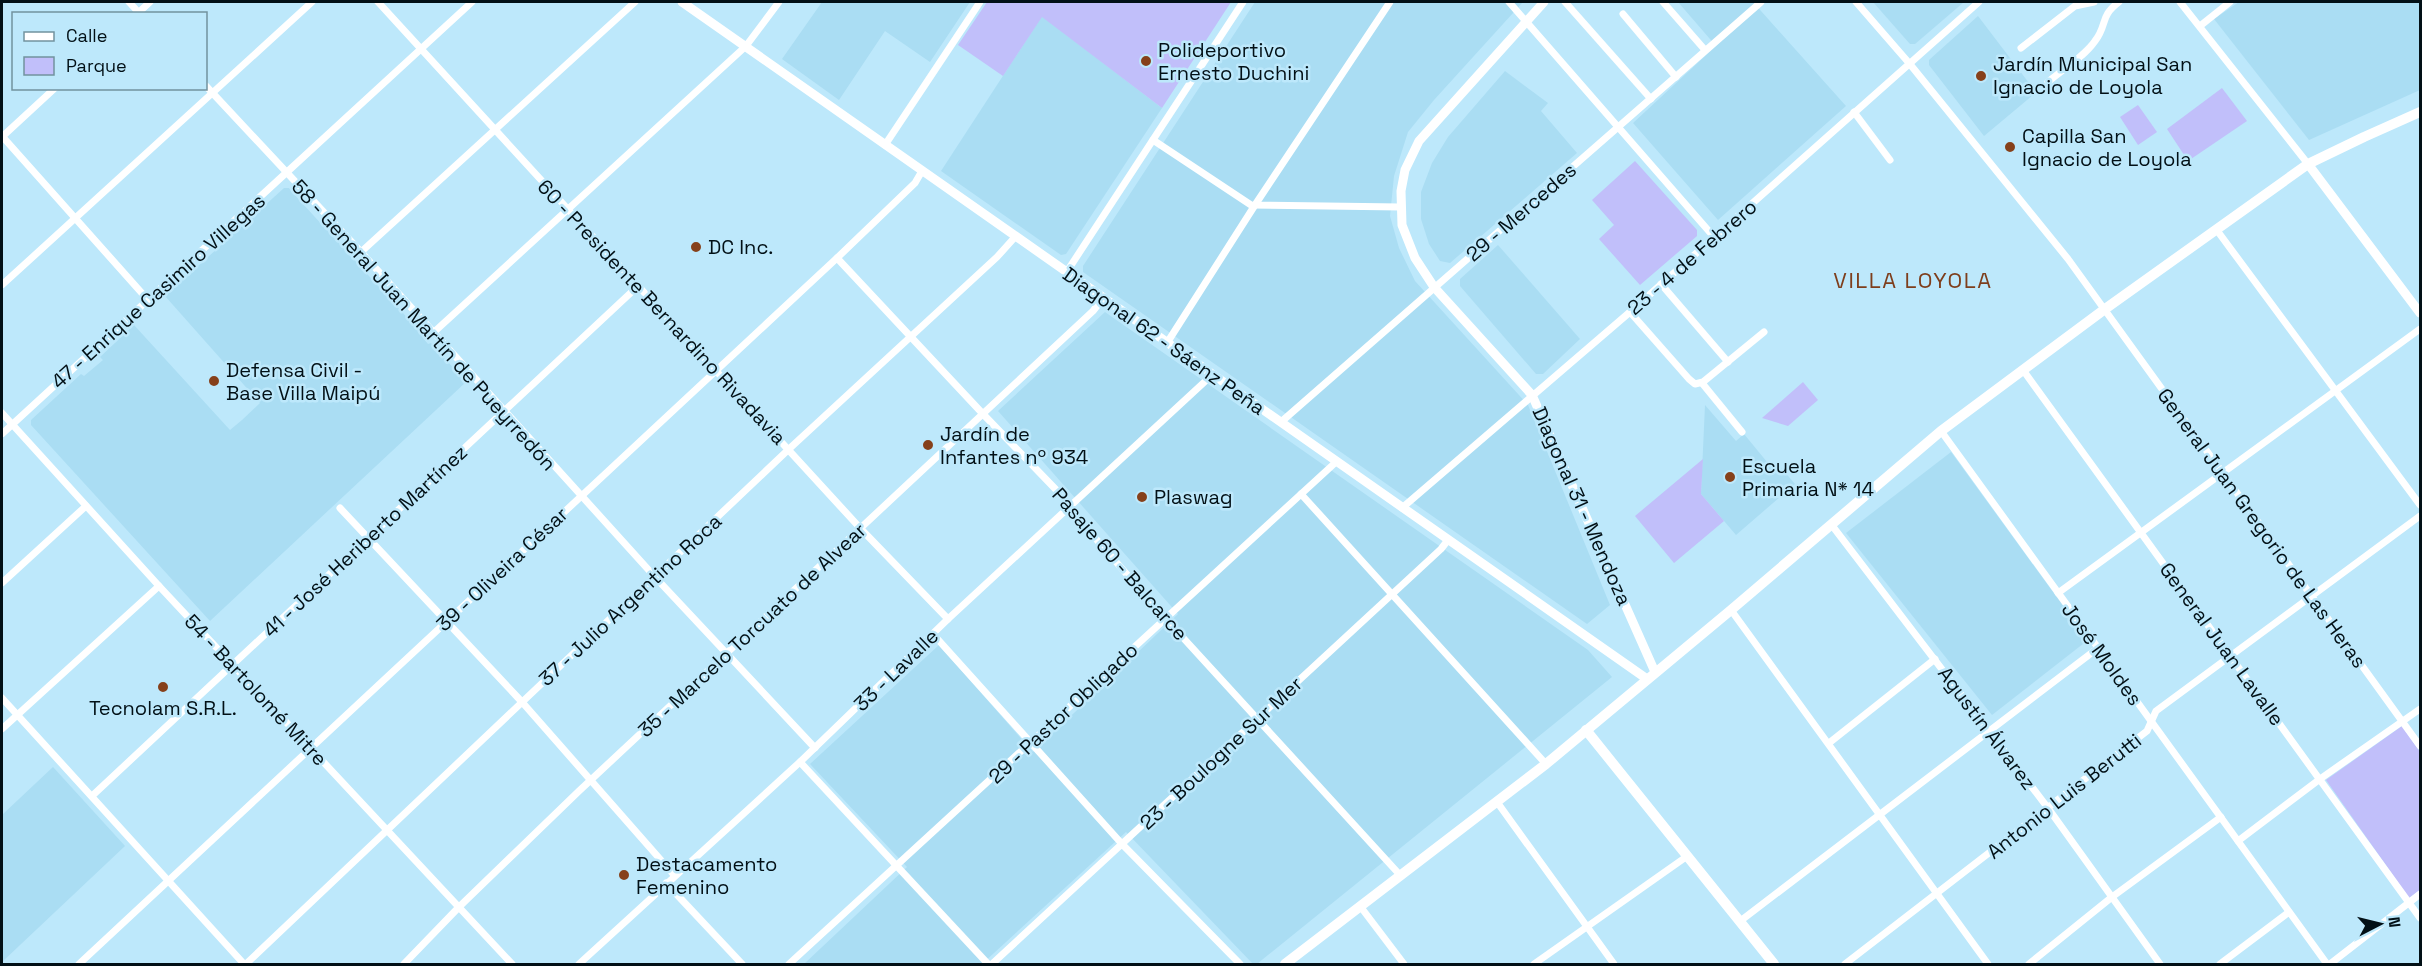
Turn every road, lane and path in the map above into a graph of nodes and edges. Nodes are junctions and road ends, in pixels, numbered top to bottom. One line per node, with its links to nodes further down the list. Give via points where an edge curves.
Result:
1 (312, 2): 31 (street)
2 (378, 2): 26 (street, 60 - Presidente Bernardino Rivadavia)
3 (472, 2): 26 (street, 47 - Enrique Casimiro Villegas)
4 (635, 2): 38 (street)
5 (682, 2): 24 (street, Diagonal 62 - Sáenz Peña)
6 (778, 2): 24 (street)
7 (980, 2): 41 (street)
8 (1243, 2): 40 (street)
9 (1390, 2): 46 (street)
10 (1509, 2): 22 (street)
11 (1544, 2): 22 (street, Diagonal 31 - Mendoza)
12 (1565, 2): 34 (street)
13 (1663, 2): 27 (street)
14 (1761, 2): 27 (street, 29 - Mercedes)
15 (1856, 2): 28 (street, General Juan Gregorio de Las Heras)
16 (1979, 2): 28 (street, 23 - 4 de Febrero)
17 (2094, 2): 25 (street, via 2075,6)
18 (2120, 2): 30 (street, via 2106,14 2093,45)
19 (2180, 2): 23 (street)
20 (2230, 2): 23 (street)
21 (1623, 14): 29 (street)
22 (1526, 20): 37 (street); 47 (street, Diagonal 31 - Mendoza, via 1419,141 1405,170)
23 (2200, 26): 43 (street)
24 (746, 46): 41 (street, Diagonal 62 - Sáenz Peña); 48 (street)
25 (2021, 48)
26 (421, 49): 38 (street, 60 - Presidente Bernardino Rivadavia); 45 (street, 47 - Enrique Casimiro Villegas)
27 (1705, 51): 29 (street, 29 - Mercedes)
28 (1909, 63): 35 (street, 23 - 4 de Febrero); 62 (street, General Juan Gregorio de Las Heras)
29 (1677, 77): 34 (street, 29 - Mercedes)
30 (2048, 82)
31 (208, 89): 45 (street, 58 - General Juan Martín de Pueyrredón)
32 (53, 90): 39 (street)
33 (207, 90): 49 (street)
34 (1651, 99): 37 (street, 29 - Mercedes)
35 (1854, 112): 42 (street); 52 (street, 23 - 4 de Febrero)
36 (2421, 112): 43 (main road)
37 (1618, 127): 52 (street); 59 (street, 29 - Mercedes)
38 (495, 129): 48 (street, 60 - Presidente Bernardino Rivadavia); 53 (street)
39 (2, 137): 49 (street)
40 (1153, 140): 46 (street); 55 (street)
41 (885, 145): 44 (street, Diagonal 62 - Sáenz Peña)
42 (1890, 160)
43 (2308, 164): 50 (main road); 64 (street)
44 (922, 171): 51 (street, Diagonal 62 - Sáenz Peña); 54 (street, 39 - Oliveira César, via 915,183)
45 (286, 174): 53 (street, 58 - General Juan Martín de Pueyrredón); 61 (street, 47 - Enrique Casimiro Villegas)
46 (1255, 205): 47 (street); 69 (street)
47 (1400, 207): 59 (street, Diagonal 31 - Mendoza, via 1409,247)
48 (567, 210): 58 (street, 60 - Presidente Bernardino Rivadavia); 67 (street)
49 (74, 218): 57 (street); 61 (street)
50 (2216, 230): 62 (main road); 75 (street)
51 (1015, 237): 55 (street, Diagonal 62 - Sáenz Peña); 68 (street, 37 - Julio Argentino Roca)
52 (1714, 237): 56 (street, 23 - 4 de Febrero)
53 (361, 252): 67 (street, 58 - General Juan Martín de Pueyrredón)
54 (837, 258): 68 (street, Pasaje 60 - Balcarce); 71 (street, 39 - Oliveira César)
55 (1066, 273): 60 (street, Diagonal 62 - Sáenz Peña)
56 (1660, 284): 63 (street, 23 - 4 de Febrero); 70 (street)
57 (2, 285)
58 (638, 286): 71 (street, 60 - Presidente Bernardino Rivadavia); 77 (street, 41 - José Heriberto Martínez)
59 (1434, 287): 76 (street, Diagonal 31 - Mendoza); 80 (street, 29 - Mercedes)
60 (1103, 298): 69 (street, Diagonal 62 - Sáenz Peña); 79 (street, 35 - Marcelo Torcuato de Alvear, via 1094,311)
61 (148, 300): 81 (street, 47 - Enrique Casimiro Villegas)
62 (2104, 309): 72 (main road); 87 (street, General Juan Gregorio de Las Heras)
63 (1630, 312): 74 (street, via 1689,379 1695,384); 76 (street, 23 - 4 de Febrero)
64 (2421, 314)
65 (2421, 329): 75 (street)
66 (1764, 332): 70 (street)
67 (433, 333): 77 (street, 58 - General Juan Martín de Pueyrredón)
68 (910, 336): 79 (street, Pasaje 60 - Balcarce); 85 (street, 37 - Julio Argentino Roca)
69 (1167, 343): 73 (street, Diagonal 62 - Sáenz Peña)
70 (1728, 362): 74 (street)
71 (715, 370): 85 (street, 60 - Presidente Bernardino Rivadavia); 89 (street, 39 - Oliveira César)
72 (2023, 370): 82 (main road); 98 (street, General Juan Lavalle)
73 (1212, 375): 80 (street, Diagonal 62 - Sáenz Peña); 92 (street, 33 - Lavalle)
74 (1702, 383): 83 (street)
75 (2335, 389): 87 (street); 90 (street)
76 (1532, 395): 94 (street, 23 - 4 de Febrero); 117 (street, Diagonal 31 - Mendoza)
77 (503, 411): 89 (street, 58 - General Juan Martín de Pueyrredón); 99 (street, 41 - José Heriberto Martínez)
78 (2, 413): 81 (street, 54 - Bartolomé Mitre)
79 (982, 414): 92 (street, Pasaje 60 - Balcarce); 97 (street, 35 - Marcelo Torcuato de Alvear)
80 (1281, 422): 86 (street, Diagonal 62 - Sáenz Peña)
81 (12, 424): 84 (street, 47 - Enrique Casimiro Villegas); 91 (street, 54 - Bartolomé Mitre)
82 (1941, 431): 96 (main road); 104 (street, José Moldes)
83 (1742, 432)
84 (2, 434)
85 (789, 449): 97 (street, 60 - Presidente Bernardino Rivadavia); 101 (street, 37 - Julio Argentino Roca)
86 (1336, 462): 88 (street, 29 - Pastor Obligado); 94 (street, Diagonal 62 - Sáenz Peña)
87 (2223, 473): 98 (street); 106 (street, General Juan Gregorio de Las Heras)
88 (1301, 494): 105 (street); 108 (street, 29 - Pastor Obligado)
89 (580, 496): 101 (street, 58 - General Juan Martín de Pueyrredón); 109 (street, 39 - Oliveira César)
90 (2421, 505)
91 (86, 506): 102 (street); 103 (street, 54 - Bartolomé Mitre)
92 (1070, 507): 108 (street, Pasaje 60 - Balcarce); 110 (street, 33 - Lavalle)
93 (340, 508): 99 (street)
94 (1402, 508): 100 (street, Diagonal 62 - Sáenz Peña)
95 (2421, 516): 106 (street, Antonio Luis Berutti)
96 (1831, 524): 107 (main road); 115 (street, Agustín Álvarez)
97 (861, 529): 110 (street, 60 - Presidente Bernardino Rivadavia); 113 (street, 35 - Marcelo Torcuato de Alvear)
98 (2141, 532): 104 (street); 114 (street, General Juan Lavalle)
99 (368, 537): 109 (street); 116 (street, 41 - José Heriberto Martínez)
100 (1448, 540): 105 (street, 23 - Boulogne Sur Mer); 117 (street, Diagonal 62 - Sáenz Peña)
101 (655, 577): 113 (street, 58 - General Juan Martín de Pueyrredón); 119 (street, 37 - Julio Argentino Roca)
102 (2, 583)
103 (159, 585): 116 (street, 54 - Bartolomé Mitre); 121 (street)
104 (2058, 592): 112 (street, José Moldes)
105 (1392, 593): 122 (street, 23 - Boulogne Sur Mer); 134 (street)
106 (2311, 595): 114 (street, Antonio Luis Berutti); 124 (street, General Juan Gregorio de Las Heras)
107 (1731, 610): 117 (main road); 129 (street)
108 (1166, 618): 122 (street, Pasaje 60 - Balcarce); 128 (street, 29 - Pastor Obligado)
109 (446, 620): 119 (street); 131 (street, 39 - Oliveira César)
110 (948, 620): 111 (street, 33 - Lavalle)
111 (933, 634): 128 (street); 132 (street, 33 - Lavalle)
112 (2098, 648): 123 (street, José Moldes); 127 (street)
113 (726, 655): 132 (street, 58 - General Juan Martín de Pueyrredón); 136 (street, 35 - Marcelo Torcuato de Alvear)
114 (2231, 656): 123 (street, Antonio Luis Berutti, via 2156,711); 135 (street, General Juan Lavalle)
115 (1935, 659): 127 (street, Agustín Álvarez); 129 (street)
116 (233, 666): 131 (street, 54 - Bartolomé Mitre); 137 (street, 41 - José Heriberto Martínez)
117 (1651, 676): 126 (main road)
118 (2, 698): 121 (street)
119 (522, 702): 136 (street); 142 (street, 37 - Julio Argentino Roca)
120 (2421, 709): 124 (street)
121 (17, 715): 125 (street); 137 (street)
122 (1258, 719): 144 (street, 23 - Boulogne Sur Mer); 148 (street, Pasaje 60 - Balcarce)
123 (2151, 721): 139 (street, Antonio Luis Berutti, via 2147,731); 141 (street, José Moldes)
124 (2403, 722): 130 (street, General Juan Gregorio de Las Heras); 135 (street)
125 (2, 729)
126 (1586, 730): 134 (main road); 145 (main road)
127 (1989, 730): 139 (street, Agustín Álvarez); 140 (street)
128 (1031, 742): 144 (street); 146 (street, 29 - Pastor Obligado)
129 (1828, 743): 140 (street)
130 (2421, 747)
131 (310, 748): 142 (street, 54 - Bartolomé Mitre); 149 (street, 39 - Oliveira César)
132 (815, 748): 133 (street, 33 - Lavalle)
133 (800, 762): 146 (street); 147 (street, 33 - Lavalle)
134 (1546, 764): 138 (main road)
135 (2320, 779): 143 (street); 154 (street, General Juan Lavalle)
136 (591, 780): 147 (street); 156 (street, 35 - Marcelo Torcuato de Alvear)
137 (92, 796): 149 (street)
138 (1497, 802): 148 (main road); 160 (street)
139 (2048, 808): 151 (street, Antonio Luis Berutti); 153 (street, Agustín Álvarez)
140 (1880, 814): 151 (street); 159 (street)
141 (2221, 817): 143 (street, José Moldes); 153 (street)
142 (387, 831): 156 (street, 54 - Bartolomé Mitre); 162 (street, 37 - Julio Argentino Roca)
143 (2238, 841): 157 (street, José Moldes)
144 (1122, 844): 168 (street, 23 - Boulogne Sur Mer); 169 (street)
145 (1686, 857): 159 (main road); 160 (street)
146 (897, 865): 167 (street, 29 - Pastor Obligado); 168 (street)
147 (674, 875): 150 (street, 33 - Lavalle)
148 (1400, 875): 155 (main road)
149 (168, 880): 161 (street, 39 - Oliveira César); 162 (street)
150 (666, 883): 165 (street, 33 - Lavalle); 166 (street)
151 (1937, 894): 175 (street, Antonio Luis Berutti); 176 (street)
152 (2421, 894): 154 (street)
153 (2112, 897): 177 (street); 178 (street, Agustín Álvarez)
154 (2409, 902): 158 (street, General Juan Lavalle); 180 (street)
155 (1360, 906): 170 (main road); 171 (street)
156 (459, 907): 163 (street, 35 - Marcelo Torcuato de Alvear); 164 (street, 54 - Bartolomé Mitre)
157 (2289, 912): 179 (street); 180 (street, José Moldes)
158 (2421, 918)
159 (1738, 922): 174 (main road)
160 (1587, 927): 172 (street); 173 (street)
161 (79, 964)
162 (245, 964)
163 (404, 964)
164 (512, 964)
165 (579, 964)
166 (742, 964)
167 (789, 964)
168 (990, 964)
169 (1240, 964)
170 (1285, 964)
171 (1404, 964)
172 (1533, 964)
173 (1614, 964)
174 (1774, 964)
175 (1845, 964)
176 (1988, 964)
177 (2029, 964)
178 (2160, 964)
179 (2220, 964)
180 (2329, 964)

